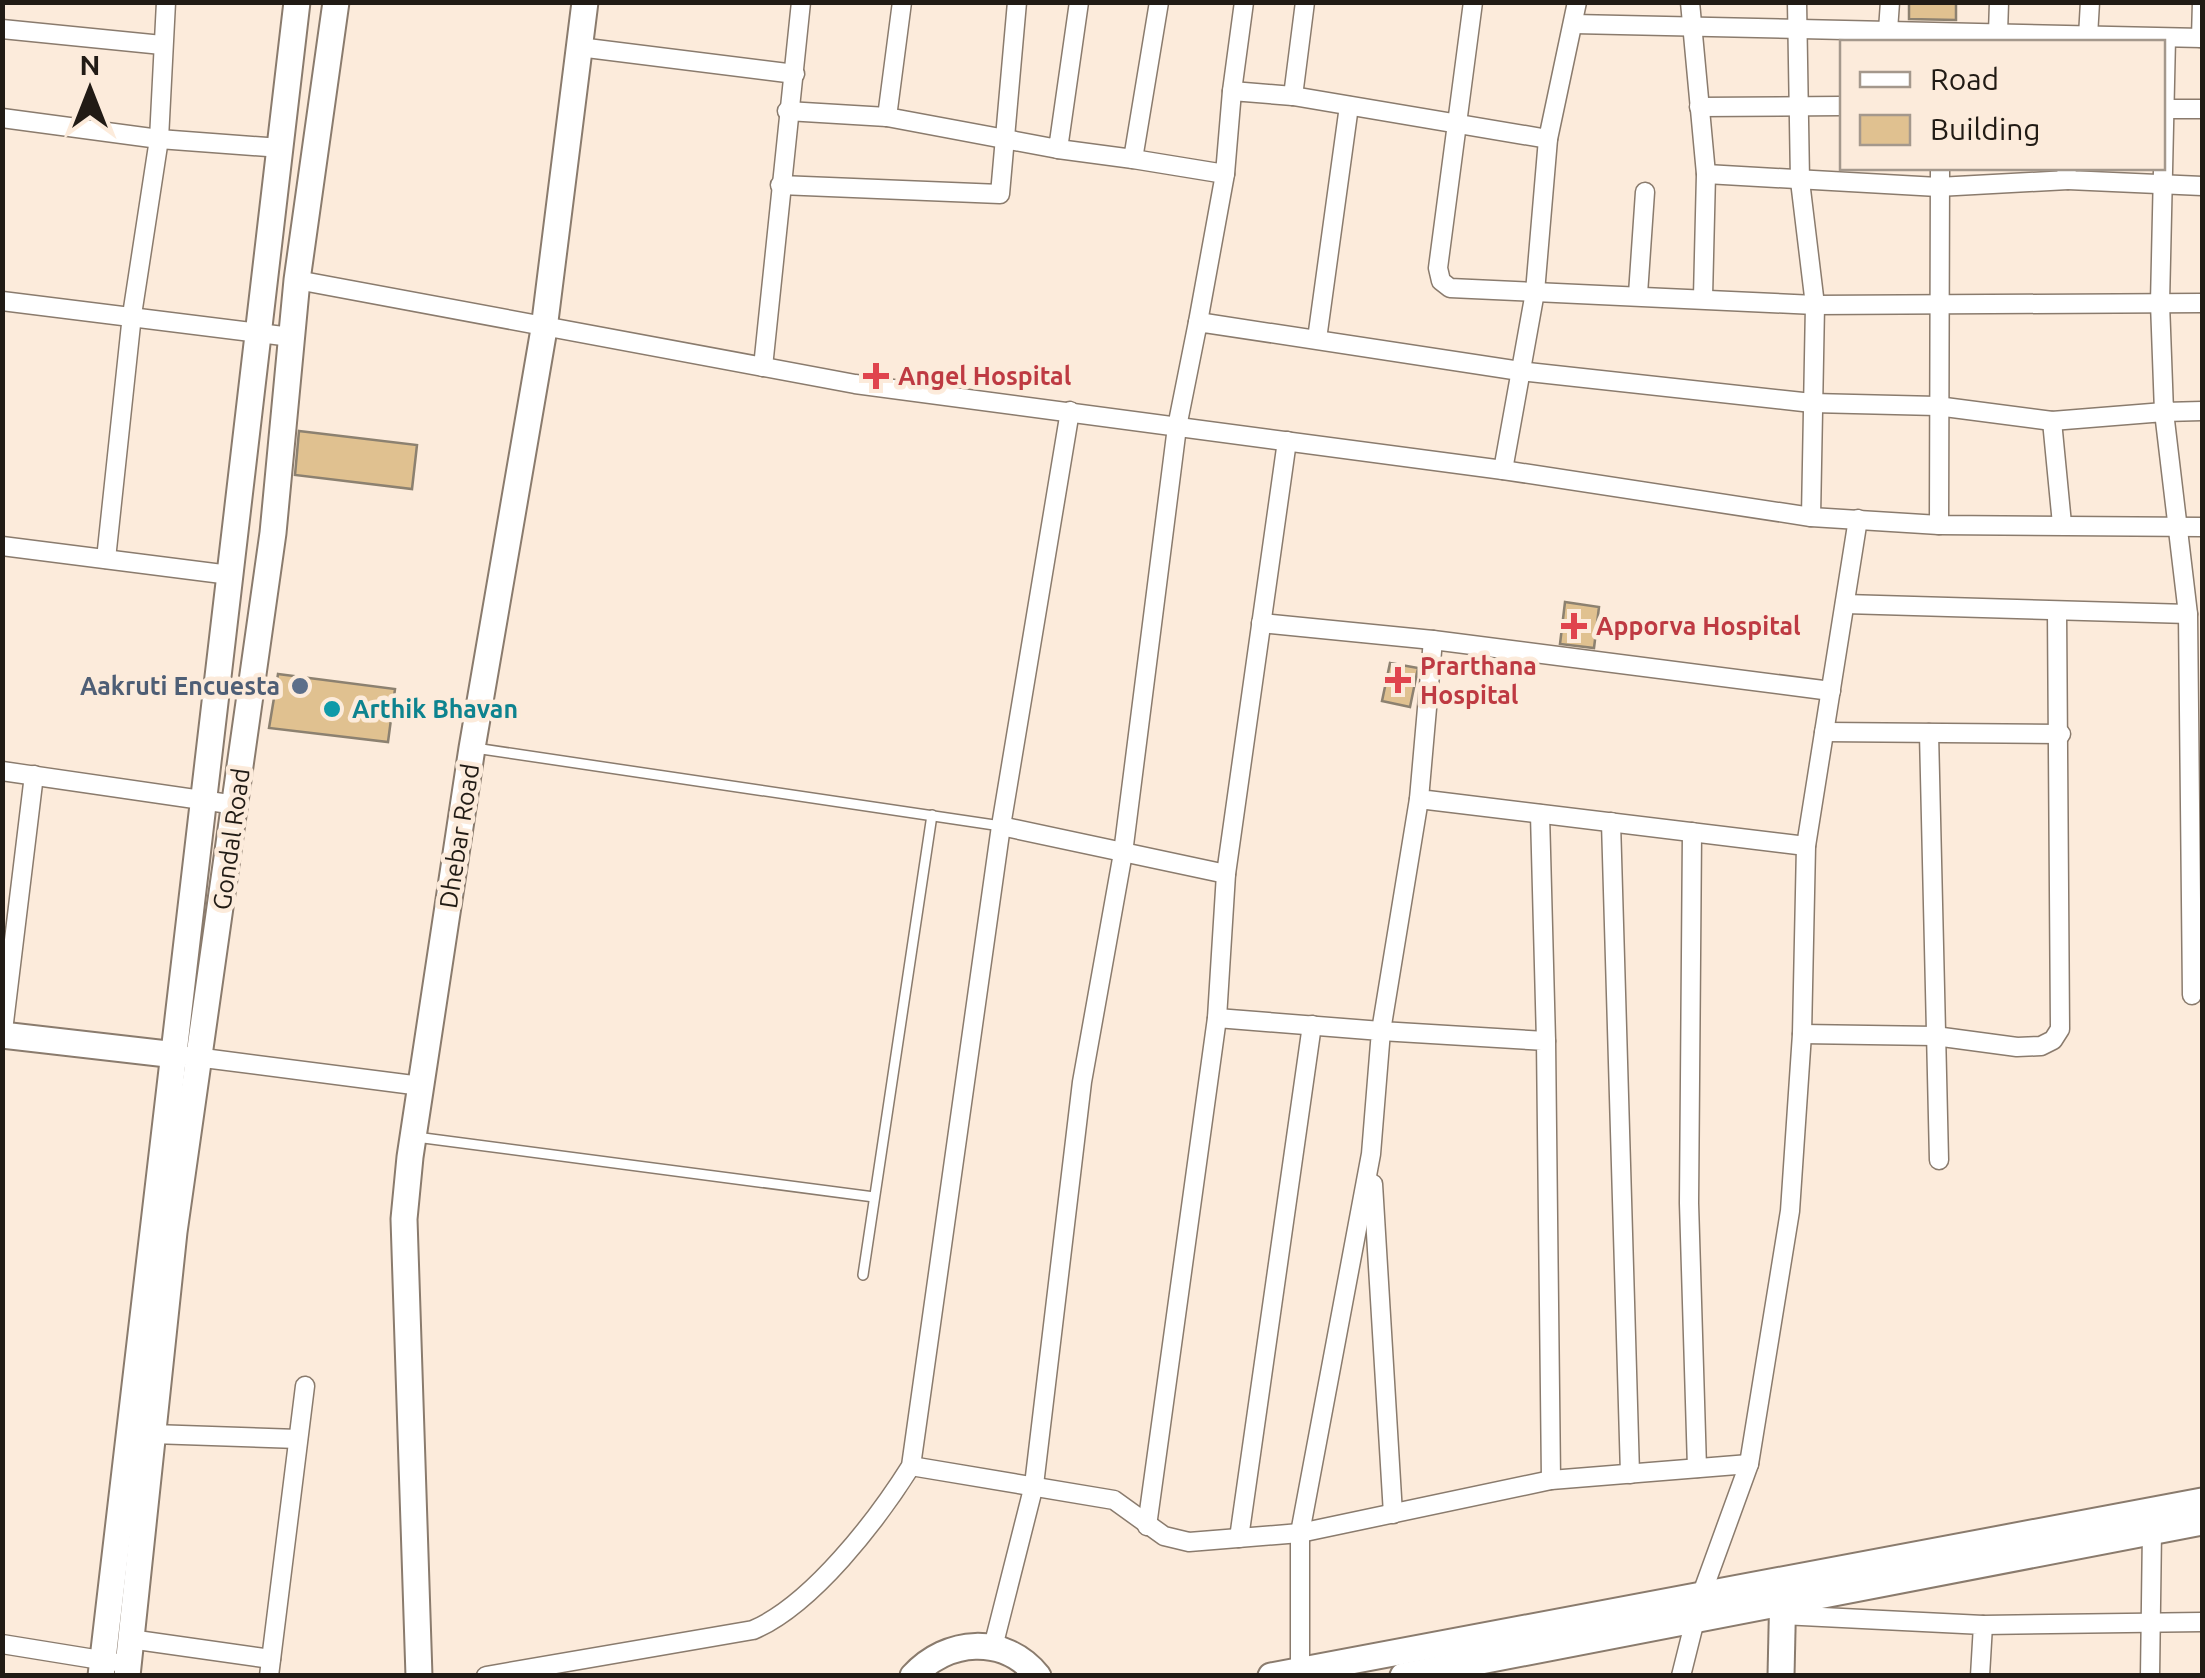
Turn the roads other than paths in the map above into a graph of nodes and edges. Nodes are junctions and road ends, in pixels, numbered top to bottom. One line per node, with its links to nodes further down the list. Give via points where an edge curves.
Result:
1 (166, 2): 31 (street)
2 (297, 2): 50 (main road, Gondal Road)
3 (336, 2): 64 (main road, Gondal Road)
4 (585, 2): 32 (main road, Dhebar Road)
5 (801, 2): 34 (street)
6 (902, 2): 44 (street)
7 (1017, 2): 48 (street)
8 (1079, 2): 51 (street)
9 (1159, 2): 52 (street)
10 (1244, 2): 35 (street)
11 (1305, 2): 36 (street)
12 (1474, 2): 46 (street)
13 (1577, 2): 20 (street)
14 (1690, 2): 21 (street)
15 (1797, 2): 23 (street)
16 (1890, 2): 24 (street)
17 (1999, 2): 25 (street)
18 (2090, 2): 26 (street)
19 (2202, 2): 29 (street)
20 (1574, 24): 21 (street); 49 (street)
21 (1689, 26): 23 (street); 40 (street)
22 (2, 29): 31 (street)
23 (1796, 30): 24 (street); 38 (street)
24 (1888, 30): 27 (street)
25 (1998, 33): 27 (street); 30 (street)
26 (2088, 36): 28 (street); 30 (street)
27 (1944, 37)
28 (2166, 38): 29 (street); 33 (street)
29 (2202, 38)
30 (2060, 39)
31 (162, 46): 47 (street)
32 (579, 48): 34 (street); 75 (main road, Dhebar Road)
33 (2165, 62)
34 (795, 74): 43 (street)
35 (1232, 91): 36 (street); 55 (street)
36 (1293, 96): 37 (street)
37 (1349, 106): 46 (street); 78 (street)
38 (1800, 106): 39 (street); 40 (street); 58 (street)
39 (1840, 106)
40 (1699, 107): 56 (street)
41 (2165, 109): 42 (street)
42 (2202, 109)
43 (787, 111): 44 (street); 59 (street)
44 (887, 117): 48 (street)
45 (2, 118): 47 (street)
46 (1458, 125): 49 (street); 65 (street, via 1440,281 1450,288)
47 (159, 139): 50 (street); 73 (street)
48 (1002, 139): 51 (street); 59 (street, via 1000,194)
49 (1548, 139): 65 (street)
50 (281, 148): 76 (main road, Gondal Road)
51 (1058, 149): 52 (street)
52 (1134, 159): 55 (street)
53 (1940, 170): 61 (street)
54 (2162, 170): 62 (street)
55 (1225, 174): 74 (street)
56 (1706, 174): 58 (street); 67 (street)
57 (2067, 174): 61 (street); 62 (street)
58 (1800, 181): 61 (street); 72 (street)
59 (780, 185): 79 (street)
60 (2202, 186): 62 (street)
61 (1938, 187): 69 (street)
62 (2162, 187): 70 (street)
63 (1645, 192): 66 (street)
64 (297, 280): 75 (street); 77 (main road, Gondal Road)
65 (1535, 292): 66 (street); 80 (street)
66 (1638, 294): 67 (street)
67 (1703, 297): 72 (street)
68 (2, 301): 73 (street)
69 (1938, 303): 70 (street); 72 (street); 82 (street)
70 (2160, 303): 71 (street); 84 (street)
71 (2202, 303)
72 (1815, 305): 81 (street)
73 (132, 315): 76 (street); 97 (street)
74 (1198, 322): 78 (street); 87 (street)
75 (544, 328): 79 (street); 109 (main road, Dhebar Road)
76 (256, 331): 77 (street); 98 (main road, Gondal Road)
77 (291, 337): 114 (main road, Gondal Road)
78 (1317, 339): 80 (street)
79 (763, 367): 83 (street)
80 (1520, 371): 81 (street); 89 (street)
81 (1812, 403): 82 (street); 90 (street)
82 (1937, 406): 86 (street); 93 (street)
83 (1070, 411): 87 (street); 118 (street)
84 (2164, 412): 85 (street); 86 (street); 95 (street)
85 (2202, 412)
86 (2052, 421): 92 (street)
87 (1177, 427): 88 (street); 121 (street)
88 (1286, 442): 89 (street); 102 (street)
89 (1503, 470): 90 (street)
90 (1811, 518): 91 (street)
91 (1858, 520): 93 (street); 99 (street)
92 (2062, 524): 93 (street); 95 (street)
93 (1939, 525)
94 (2202, 527): 95 (street)
95 (2176, 528): 101 (street)
96 (2, 546): 97 (street)
97 (106, 559): 98 (street)
98 (230, 575): 113 (main road, Gondal Road)
99 (1845, 604): 100 (street); 105 (street)
100 (2057, 611): 101 (street); 108 (street)
101 (2188, 614): 104 (street)
102 (1262, 623): 103 (street); 122 (street)
103 (1434, 640): 105 (street); 112 (street)
104 (2194, 681): 123 (street)
105 (1830, 692): 106 (street)
106 (1824, 732): 107 (street); 120 (street)
107 (1929, 733): 108 (street); 128 (street)
108 (2061, 734): 128 (street, via 2060,1029 2040,1046)
109 (472, 748): 116 (lane); 132 (main road, Dhebar Road)
110 (2, 771): 111 (street)
111 (34, 774): 113 (street); 129 (street)
112 (1419, 799): 115 (street); 126 (street)
113 (206, 803): 114 (street); 131 (main road, Gondal Road)
114 (236, 805): 131 (main road, Gondal Road)
115 (1540, 814): 117 (street); 130 (street)
116 (932, 816): 118 (lane); 136 (lane)
117 (1611, 822): 119 (street); 144 (street)
118 (1001, 826): 121 (street); 142 (street)
119 (1692, 832): 120 (street); 143 (street, via 1689,1203)
120 (1806, 846): 127 (street)
121 (1123, 853): 122 (street); 146 (street, via 1082,1082)
122 (1226, 874): 124 (street)
123 (2192, 995)
124 (1217, 1018): 125 (street); 150 (street)
125 (1312, 1024): 126 (street); 153 (street)
126 (1381, 1030): 130 (street); 134 (street)
127 (1802, 1034): 128 (street); 141 (street, via 1790,1211)
128 (1935, 1036): 135 (street)
129 (3, 1037): 131 (main road)
130 (1546, 1041): 145 (street)
131 (188, 1056): 132 (street); 139 (main road, Gondal Road); 163 (main road, Gondal Road)
132 (421, 1086): 133 (main road, Dhebar Road)
133 (413, 1137): 136 (lane); 165 (main road, Dhebar Road, via 404,1219)
134 (1372, 1154): 148 (street); 152 (street)
135 (1939, 1160)
136 (874, 1198): 137 (lane)
137 (863, 1274)
138 (305, 1386): 140 (street)
139 (152, 1434): 140 (street); 159 (main road, Gondal Road)
140 (298, 1440): 162 (street)
141 (1750, 1464): 143 (street); 155 (street)
142 (911, 1466): 146 (street); 166 (street, via 803,1597 772,1622)
143 (1696, 1468): 144 (street)
144 (1630, 1474): 145 (street)
145 (1551, 1480): 148 (street)
146 (1034, 1485): 150 (street, via 1114,1500); 161 (street)
147 (2202, 1501): 154 (main road)
148 (1393, 1514): 152 (street)
149 (2202, 1522): 151 (main road)
150 (1147, 1526): 153 (street, via 1190,1542)
151 (2152, 1530): 154 (main road); 158 (street)
152 (1300, 1533): 153 (street); 164 (street)
153 (1240, 1538)
154 (1782, 1599): 155 (main road); 157 (street); 172 (main road)
155 (1698, 1606): 164 (main road); 170 (main road); 171 (street)
156 (2202, 1622): 158 (street)
157 (1983, 1624): 158 (street); 173 (street)
158 (2151, 1625): 174 (street)
159 (130, 1639): 162 (street); 163 (main road, Gondal Road)
160 (2, 1644): 163 (street)
161 (994, 1647): 167 (main road, via 946,1650); 168 (main road)
162 (270, 1667)
163 (115, 1669)
164 (1300, 1673): 169 (main road)
165 (419, 1676)
166 (486, 1676)
167 (913, 1676)
168 (1038, 1676)
169 (1271, 1676)
170 (1403, 1676)
171 (1681, 1676)
172 (1781, 1676)
173 (1980, 1676)
174 (2150, 1676)

